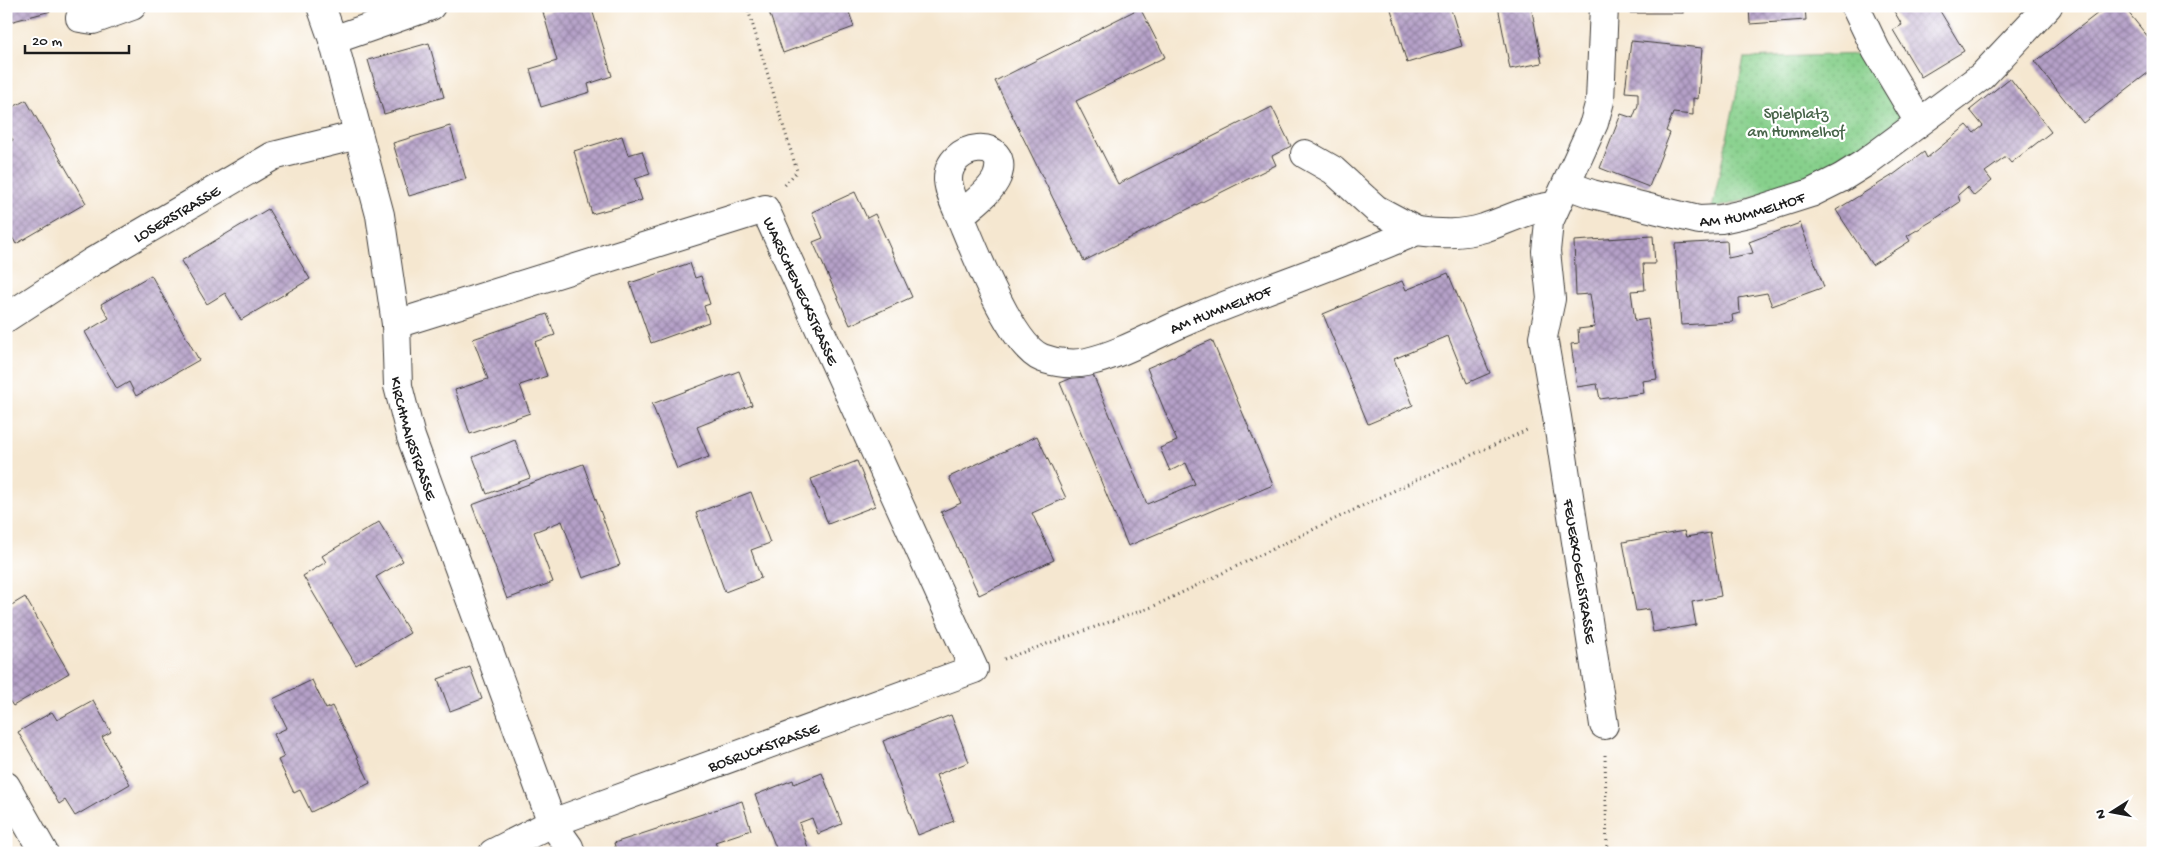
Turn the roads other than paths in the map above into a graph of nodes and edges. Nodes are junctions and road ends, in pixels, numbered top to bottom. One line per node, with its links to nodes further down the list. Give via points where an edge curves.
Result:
1 (132, 6): 7 (street, via 93,20)
2 (321, 6): 8 (street, KIRCHMAIRSTRASSE)
3 (431, 6): 8 (street)
4 (1604, 6): 12 (street, via 1600,101 1594,123)
5 (1855, 6): 9 (street, via 1876,50)
6 (2048, 6): 9 (street, AM HUMMELHOF, via 1982,76)
7 (80, 18)
8 (333, 40): 10 (street, KIRCHMAIRSTRASSE)
9 (1920, 122): 12 (street, AM HUMMELHOF, via 1865,163 1818,189 1781,204 1721,219 1699,220)
10 (358, 134): 15 (street, LOSERSTRASSE, via 273,156 92,262); 16 (street, KIRCHMAIRSTRASSE, via 380,215)
11 (1305, 154): 14 (street, via 1333,170 1376,209)
12 (1561, 196): 14 (street, AM HUMMELHOF, via 1484,228 1448,234); 18 (street, FEUERKOGELSTRASSE, via 1547,237 1552,299 1543,337)
13 (960, 216): 14 (street, AM HUMMELHOF, via 1015,333 1041,358 1085,363)
14 (1417, 232)
15 (6, 318)
16 (396, 324): 17 (street, WARSCHENECKSTRASSE, via 764,209); 20 (street, KIRCHMAIRSTRASSE, via 398,386 411,437)
17 (974, 669): 20 (street, BOSRUCKSTRASSE)
18 (1604, 725)
19 (6, 786): 21 (street)
20 (552, 823): 22 (street, BOSRUCKSTRASSE); 23 (street, KIRCHMAIRSTRASSE)
21 (44, 853)
22 (493, 853)
23 (571, 853)

